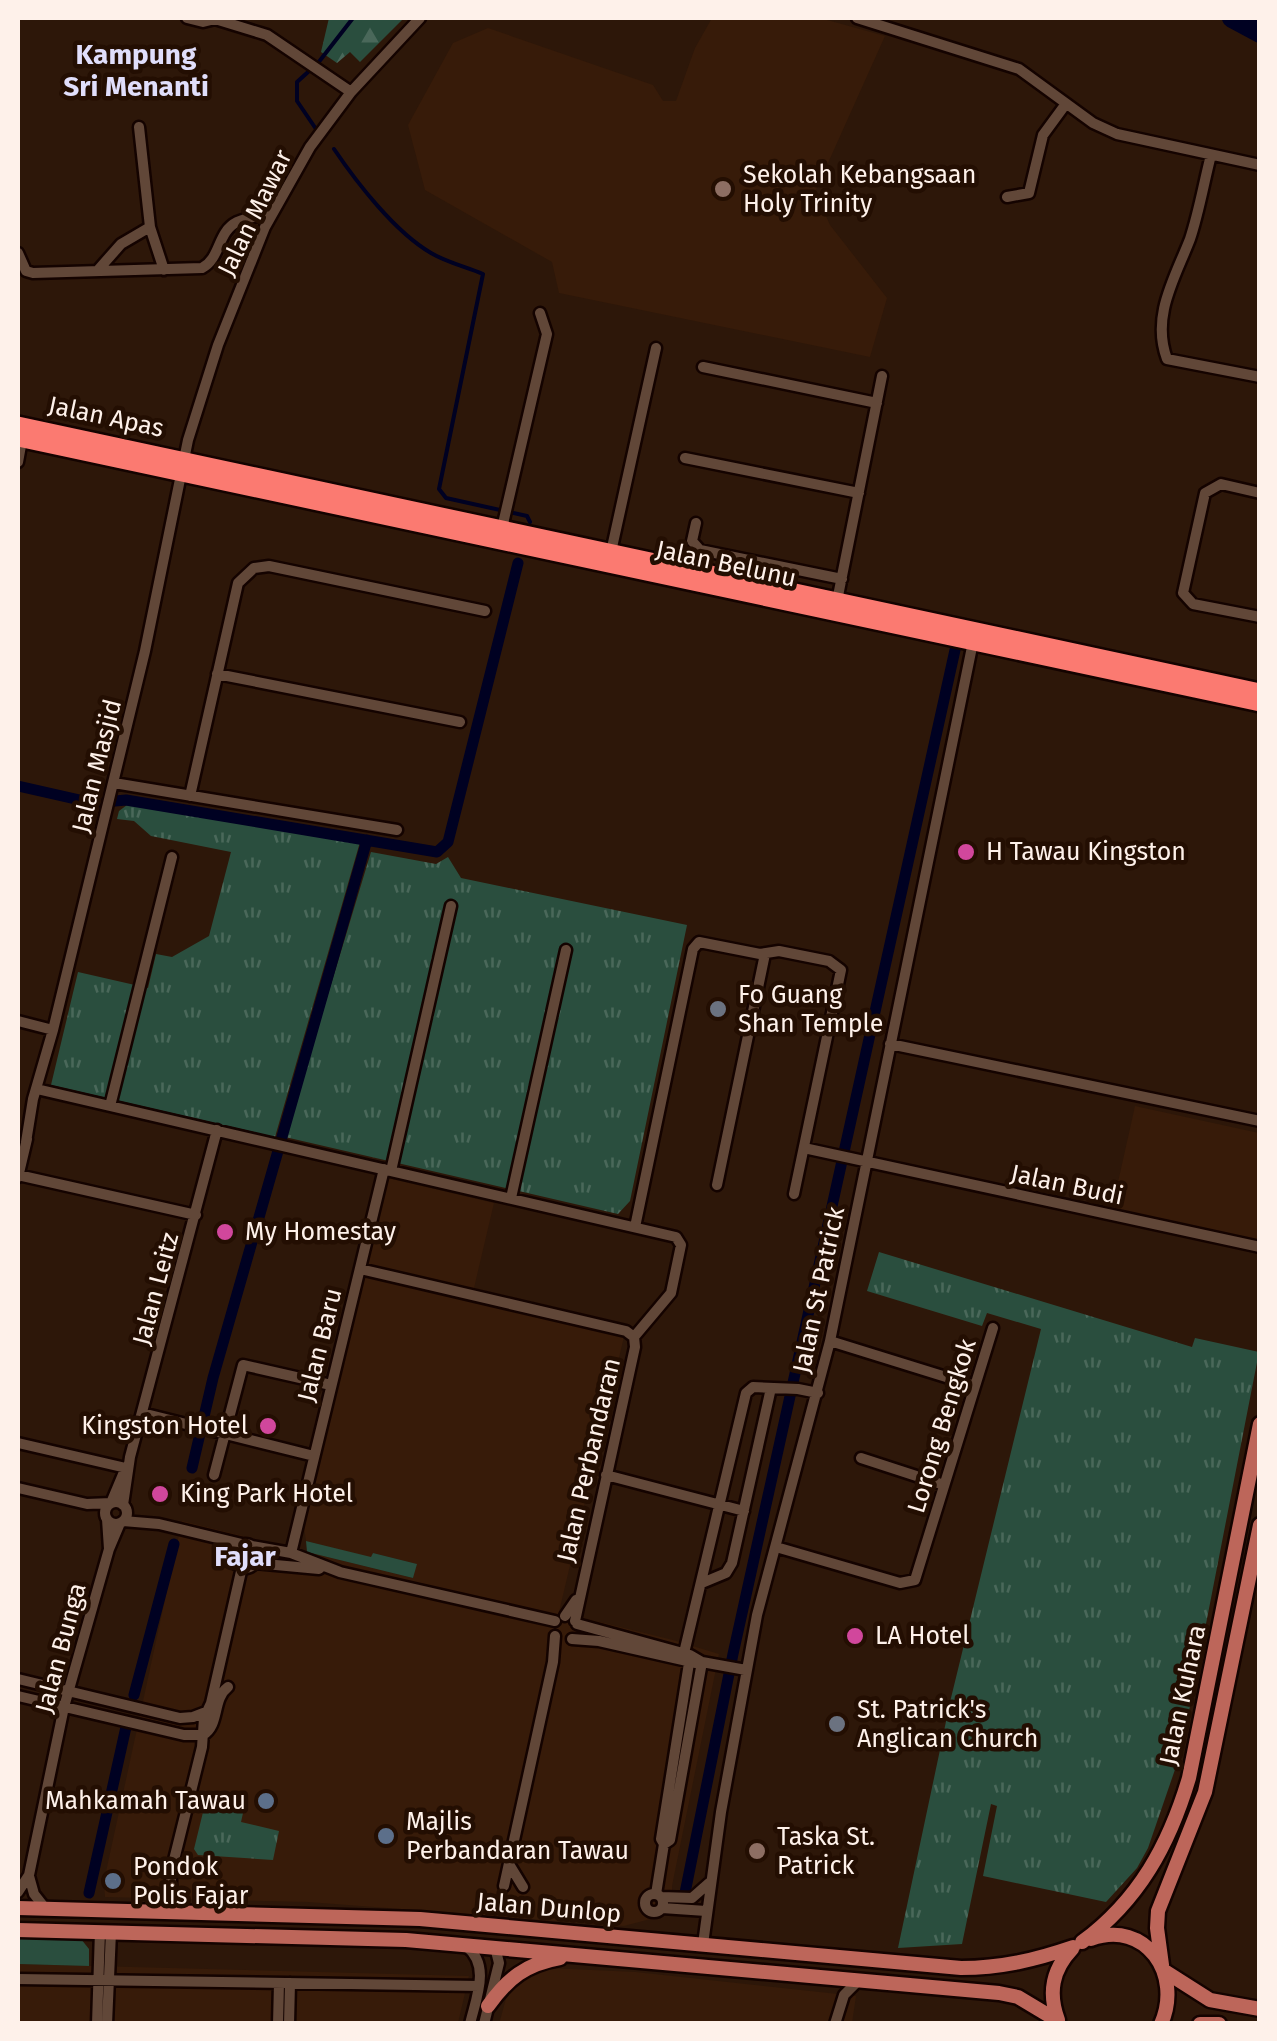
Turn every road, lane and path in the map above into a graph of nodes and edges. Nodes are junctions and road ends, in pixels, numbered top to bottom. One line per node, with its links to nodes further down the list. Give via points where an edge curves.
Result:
1 (188, 18): 4 (street, via 266,35)
2 (420, 18): 4 (street, Jalan Mawar)
3 (857, 18): 5 (street, via 1002,62)
4 (351, 92): 10 (street, Jalan Mawar)
5 (1065, 105): 7 (street, via 1117,134); 9 (street, via 1043,135 1029,193)
6 (139, 127): 11 (street)
7 (1211, 155): 8 (street); 19 (street, via 1164,308 1167,359)
8 (1260, 165)
9 (1007, 197)
10 (271, 214): 14 (street, via 235,223 208,266); 24 (street, Jalan Mawar, via 230,311)
11 (150, 227): 13 (street, via 121,244); 14 (street)
12 (18, 253): 13 (street, via 29,272)
13 (98, 270): 14 (street)
14 (164, 270)
15 (540, 313): 27 (street, via 547,334)
16 (656, 348): 29 (street)
17 (703, 368): 20 (street)
18 (882, 376): 20 (street)
19 (1260, 377)
20 (877, 403): 26 (street)
21 (19, 435): 23 (street); 24 (highway, Jalan Apas)
22 (685, 458): 26 (street)
23 (18, 462)
24 (183, 466): 27 (highway, Jalan Belunu); 34 (highway, Jalan Belunu); 38 (street, Jalan Masjid)
25 (1260, 493): 33 (street, via 1222,484 1205,493 1183,594 1192,604)
26 (859, 494): 30 (street)
27 (504, 517): 29 (highway, Jalan Belunu)
28 (696, 522): 30 (street, via 692,542 700,550)
29 (611, 552): 31 (highway, Jalan Belunu)
30 (842, 579): 31 (street)
31 (837, 602): 36 (highway, Jalan Belunu)
32 (485, 611): 35 (street, via 261,566 238,583)
33 (1260, 617)
34 (973, 642): 36 (highway, Jalan Belunu); 47 (street, Jalan St Patrick)
35 (217, 674): 37 (street); 39 (street)
36 (1259, 693)
37 (460, 722)
38 (113, 788): 39 (street); 46 (street, Jalan Masjid)
39 (190, 796): 40 (street)
40 (398, 830)
41 (172, 857): 50 (street)
42 (451, 906): 56 (street, Jalan Baru)
43 (566, 950): 60 (street)
44 (765, 954): 54 (street, via 829,961 841,970); 58 (street); 62 (street, via 694,946)
45 (18, 1021): 46 (street)
46 (53, 1030): 48 (street, Jalan Masjid)
47 (890, 1044): 51 (street); 55 (street, Jalan St Patrick)
48 (43, 1068): 49 (street, Jalan Masjid); 53 (street, Jalan Masjid)
49 (42, 1090): 50 (street); 53 (street, Jalan Masjid)
50 (110, 1106): 52 (street)
51 (1260, 1121)
52 (217, 1130): 56 (street); 61 (street, Jalan Leitz)
53 (26, 1142): 57 (street, Jalan Masjid)
54 (804, 1148): 55 (street, Jalan Budi); 59 (street)
55 (866, 1162): 63 (street, Jalan Budi); 67 (street, Jalan St Patrick)
56 (388, 1170): 60 (street); 64 (street, Jalan Baru)
57 (18, 1176): 61 (street)
58 (717, 1185)
59 (794, 1194)
60 (512, 1198): 62 (street)
61 (196, 1214): 72 (street, Jalan Leitz)
62 (634, 1227): 66 (street, via 676,1237 680,1245 671,1292)
63 (1260, 1247)
64 (360, 1269): 66 (street); 68 (street, Jalan Baru)
65 (993, 1328): 69 (street, Lorong Bengkok)
66 (634, 1338): 80 (street, Jalan Perbandaran)
67 (830, 1341): 69 (street); 71 (street, Jalan St Patrick)
68 (331, 1385): 74 (street, via 243,1365); 76 (street, Jalan Baru)
69 (975, 1386): 82 (street, Lorong Bengkok)
70 (771, 1388): 71 (street); 86 (street, via 746,1393); 88 (street)
71 (818, 1393): 98 (street, Jalan St Patrick)
72 (142, 1413): 74 (street); 78 (street, Jalan Leitz)
73 (1260, 1424): 93 (main road, Jalan Kuhara)
74 (224, 1434): 76 (street); 79 (street)
75 (18, 1443): 78 (street)
76 (314, 1456): 94 (street, Jalan Baru)
77 (861, 1458): 82 (street)
78 (128, 1462): 85 (street); 87 (street)
79 (214, 1475)
80 (606, 1475): 86 (street); 105 (street, Jalan Perbandaran)
81 (1260, 1481): 93 (main road)
82 (944, 1485): 98 (street, Lorong Bengkok, via 908,1584)
83 (18, 1488): 84 (street)
84 (72, 1500): 85 (street); 89 (street)
85 (110, 1503): 87 (street); 89 (street)
86 (720, 1504): 88 (street); 104 (street)
87 (125, 1507): 90 (street, Jalan Bunga); 91 (street)
88 (744, 1511): 104 (street, via 730,1569)
89 (106, 1517): 90 (street); 97 (street, Jalan Bunga)
90 (122, 1522): 91 (street); 97 (street, Jalan Bunga)
91 (159, 1524): 95 (street)
92 (1260, 1525): 136 (main road, Jalan Kuhara, via 1205,1792 1158,1911)
93 (1240, 1527): 133 (main road, Jalan Kuhara, via 1180,1807 1144,1880)
94 (296, 1530): 99 (street); 100 (street, Jalan Baru)
95 (212, 1538): 96 (street); 101 (street)
96 (247, 1545): 99 (street); 101 (street, via 257,1556); 101 (street, via 233,1552)
97 (109, 1548): 112 (street, Jalan Bunga)
98 (776, 1548): 108 (street, Jalan St Patrick)
99 (274, 1550): 100 (street)
100 (291, 1554): 102 (street); 103 (street)
101 (243, 1563): 102 (street); 115 (street)
102 (272, 1563): 103 (street)
103 (340, 1572): 105 (street)
104 (702, 1583): 106 (street)
105 (565, 1628): 106 (street); 117 (street, Jalan Perbandaran)
106 (687, 1658): 107 (street); 109 (street)
107 (702, 1662): 108 (street); 109 (street)
108 (746, 1670): 119 (street, Jalan St Patrick)
109 (693, 1678): 123 (street, via 661,1839)
110 (18, 1679): 112 (street)
111 (228, 1686): 116 (street, via 211,1728)
112 (69, 1691): 114 (street, Jalan Bunga); 115 (street, via 180,1718)
113 (18, 1696): 114 (street)
114 (64, 1707): 116 (street); 118 (street, Jalan Bunga)
115 (208, 1710): 116 (street)
116 (198, 1736): 127 (street, via 200,1754 171,1872)
117 (509, 1863): 120 (street, Jalan Perbandaran); 121 (street)
118 (29, 1875): 122 (street, Jalan Bunga); 125 (street)
119 (711, 1882): 123 (street, via 692,1898); 126 (street, Jalan St Patrick)
120 (504, 1886)
121 (523, 1888)
122 (18, 1892)
123 (660, 1900): 126 (street)
124 (18, 1908): 125 (main road, Jalan Dunlop)
125 (45, 1908): 127 (main road, Jalan Dunlop)
126 (706, 1911): 132 (street, Jalan St Patrick)
127 (171, 1912): 128 (main road, Jalan Dunlop)
128 (420, 1919): 132 (main road, Jalan Dunlop); 134 (main road, via 484,1933)
129 (18, 1930): 130 (main road, Jalan Dunlop)
130 (105, 1932): 131 (main road, Jalan Dunlop); 139 (street)
131 (464, 1944): 134 (main road, Jalan Dunlop); 142 (street, via 478,1960)
132 (703, 1944): 133 (main road, Jalan Dunlop, via 961,1968 1026,1963); 137 (main road, via 722,1960)
133 (1078, 1944): 136 (main road, via 1099,1936 1136,1940); 145 (main road, via 1054,1973)
134 (495, 1947): 135 (main road, Jalan Dunlop); 144 (street, via 499,1963)
135 (581, 1955): 137 (main road, Jalan Dunlop); 144 (main road, via 524,1968)
136 (1164, 1968): 143 (main road, via 1210,2000); 153 (main road, Jalan Kuhara, via 1170,1990)
137 (752, 1970): 140 (main road, Jalan Dunlop)
138 (18, 1979): 139 (street)
139 (104, 1980): 141 (street); 146 (street); 147 (street)
140 (858, 1981): 145 (main road, Jalan Dunlop, via 999,1993); 152 (street, via 844,1995)
141 (284, 1983): 142 (street); 148 (street); 149 (street)
142 (479, 1986): 150 (street)
143 (1258, 2004)
144 (488, 2006): 151 (street)
145 (1059, 2022)
146 (97, 2024)
147 (108, 2024)
148 (278, 2024)
149 (289, 2024)
150 (470, 2024)
151 (484, 2024)
152 (836, 2024)
153 (1161, 2024)
154 (1200, 2024): 155 (main road)
155 (1219, 2024)

